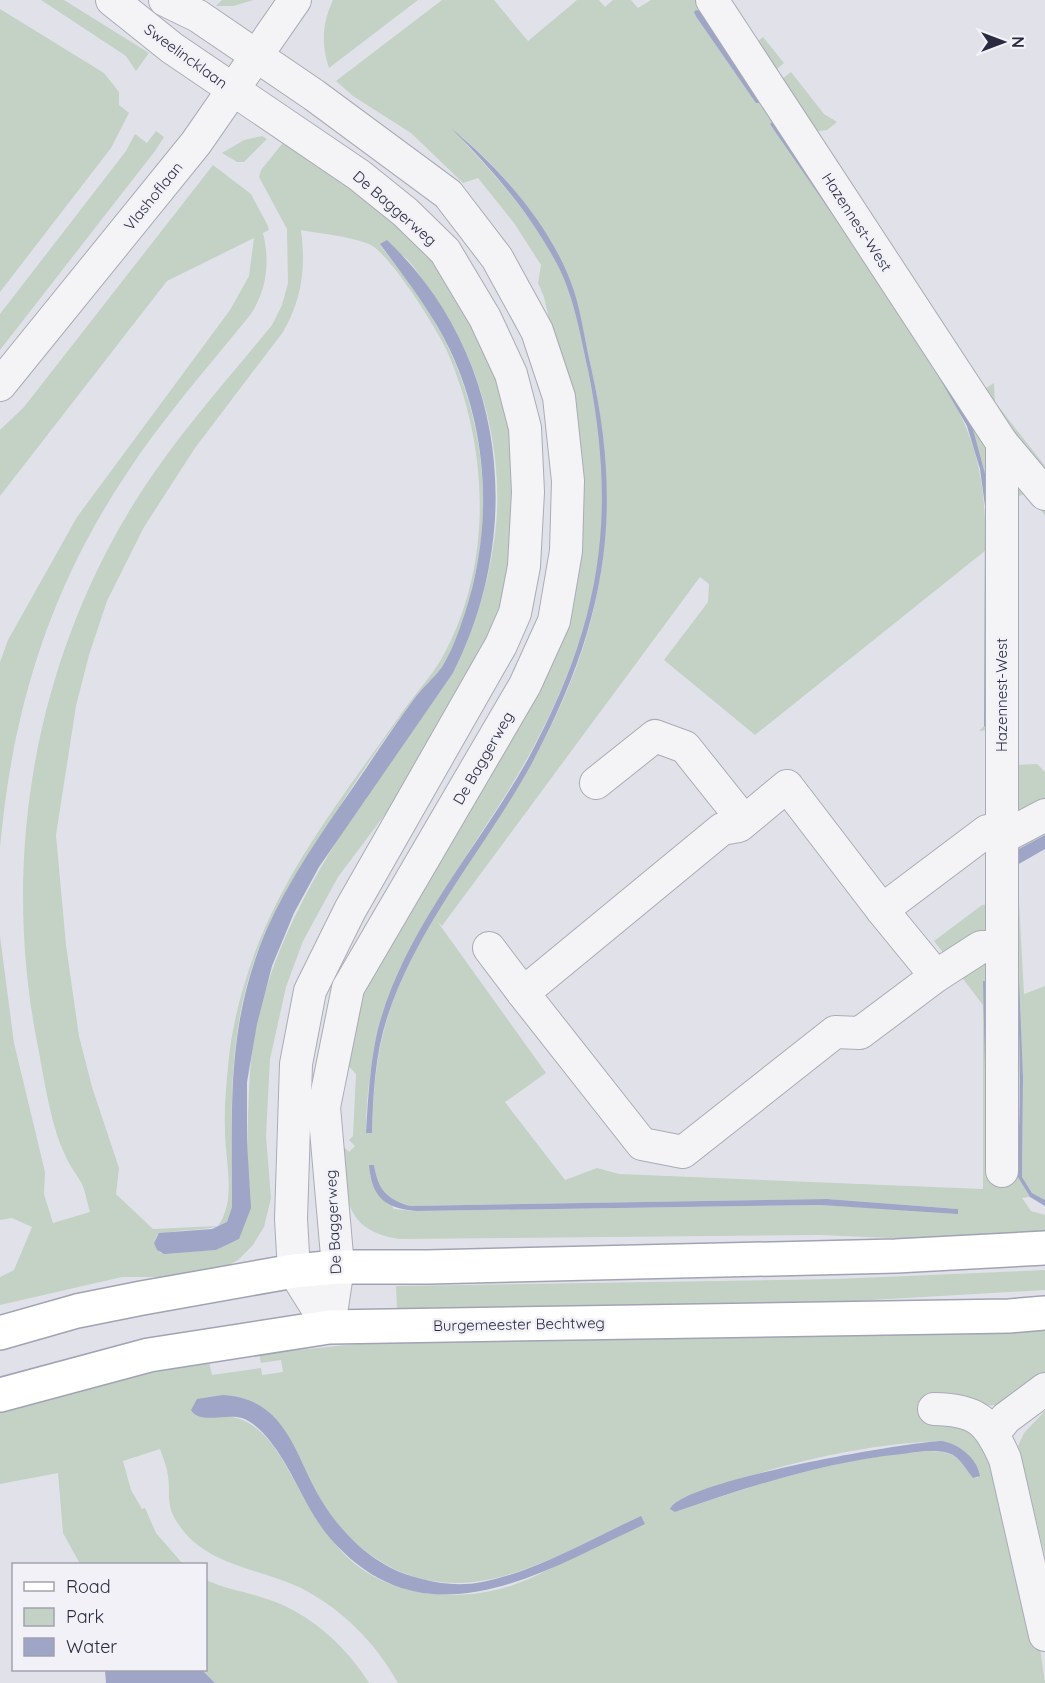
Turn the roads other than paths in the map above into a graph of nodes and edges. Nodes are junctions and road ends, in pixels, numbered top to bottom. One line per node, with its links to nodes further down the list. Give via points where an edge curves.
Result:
1 (112, 0): 6 (street, Sweelincklaan)
2 (165, 0): 5 (street, via 198,16)
3 (295, 0): 5 (street, Vlashoflaan)
4 (712, 0): 8 (street, Hazennest-West)
5 (256, 56): 6 (street, Vlashoflaan); 21 (street, De Baggerweg, via 448,194 497,258 537,331 559,397 568,481 566,551 554,621 525,685 348,988 324,1107)
6 (233, 90): 7 (street, Vlashoflaan, via 196,143); 22 (street, De Baggerweg, via 360,175 445,251 485,318 511,374 525,428 528,492 524,566 515,613 501,645 350,910 310,991 296,1064 291,1219)
7 (0, 385)
8 (1002, 443): 9 (street, Hazennest-West); 13 (street, Hazennest-West)
9 (1045, 494)
10 (596, 783): 12 (street, via 656,736 685,747)
11 (1045, 815): 13 (street)
12 (744, 821): 14 (street, via 787,786); 18 (street, via 722,829)
13 (1000, 834): 14 (street, via 987,831); 15 (street, Hazennest-West)
14 (882, 910): 17 (street)
15 (1000, 947): 17 (street, via 981,947); 19 (street, Hazennest-West)
16 (489, 948): 18 (street)
17 (936, 976): 18 (street, via 860,1033 835,1032 683,1152 642,1144)
18 (523, 993)
19 (1002, 1171)
20 (1045, 1248): 21 (main road, via 896,1256)
21 (338, 1267): 22 (main road); 24 (street, De Baggerweg)
22 (294, 1271): 24 (street, De Baggerweg); 25 (main road, via 77,1311)
23 (1045, 1312): 24 (main road, Burgemeester Bechtweg, via 1009,1316)
24 (329, 1328): 27 (main road, Burgemeester Bechtweg, via 149,1355)
25 (0, 1333)
26 (1045, 1389): 29 (street, via 1006,1418)
27 (0, 1395)
28 (934, 1409): 29 (street, via 968,1412)
29 (994, 1433): 30 (street, via 1005,1459)
30 (1045, 1635)

